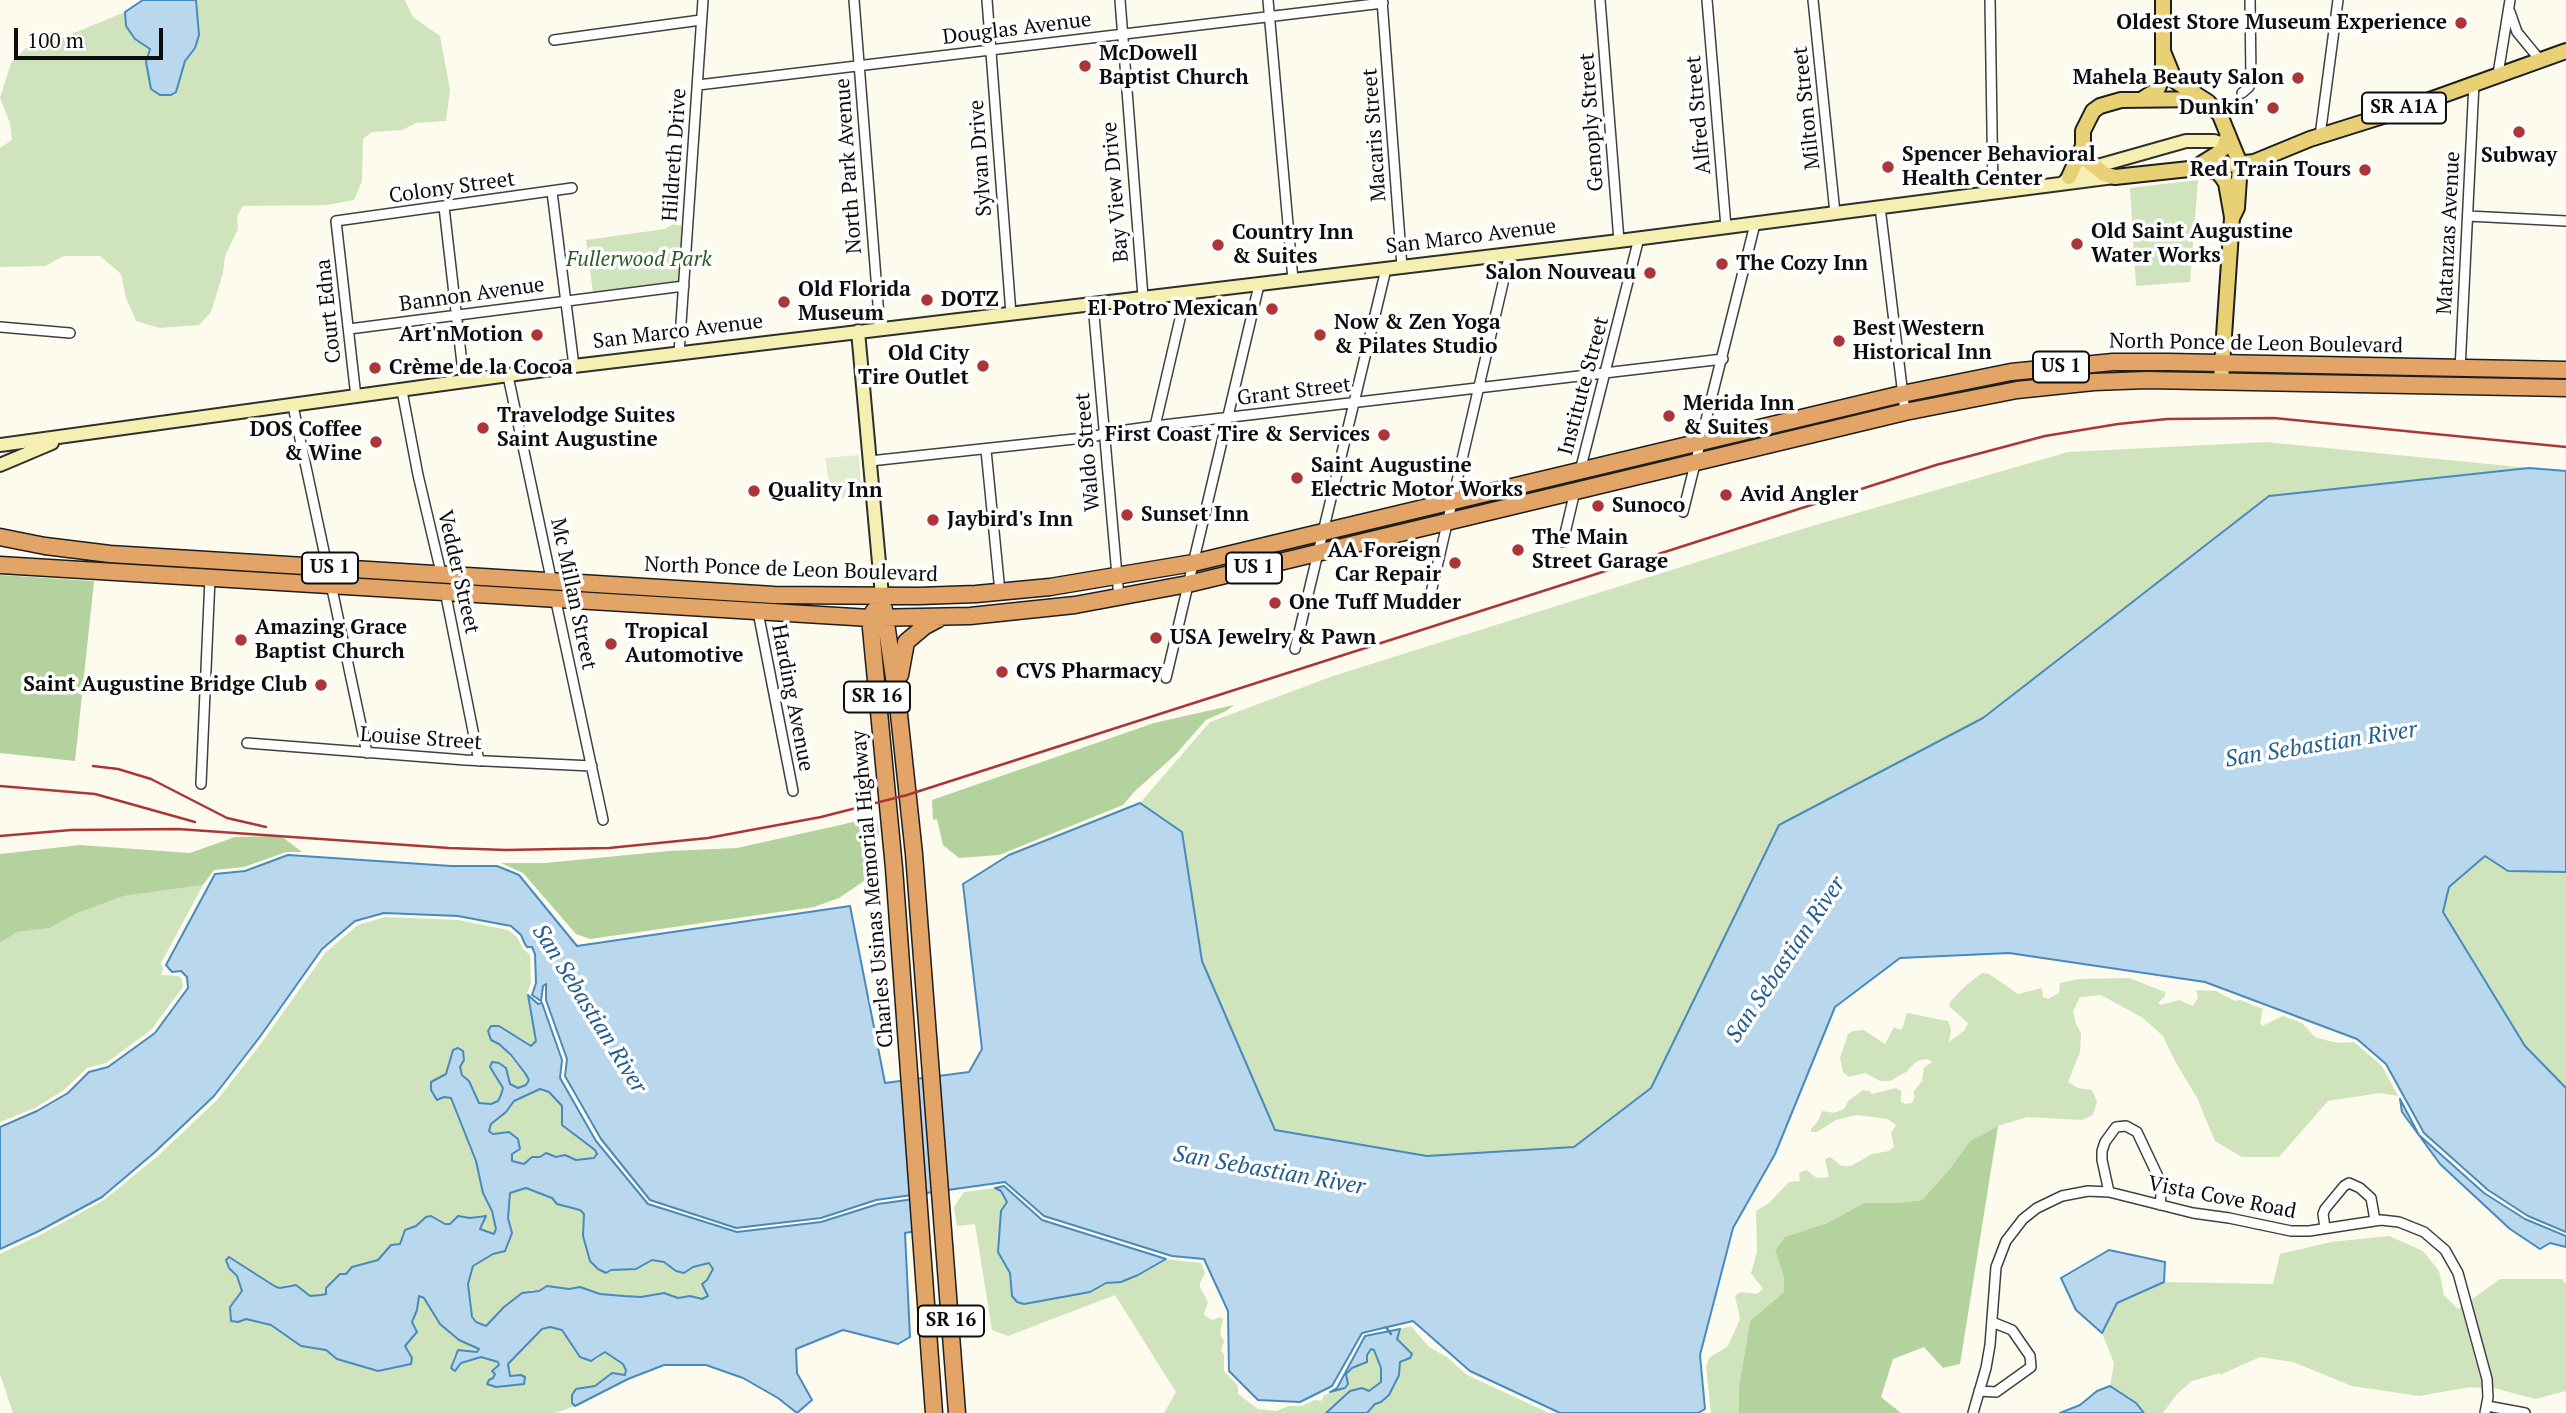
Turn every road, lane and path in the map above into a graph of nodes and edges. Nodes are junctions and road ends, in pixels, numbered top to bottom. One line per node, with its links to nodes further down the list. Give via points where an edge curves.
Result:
1 (703, 0): 16 (street, Hildreth Drive)
2 (853, 0): 23 (street, North Park Avenue)
3 (987, 0): 19 (street, Sylvan Drive)
4 (1120, 0): 17 (street, Bay View Drive)
5 (1268, 0): 15 (street)
6 (1600, 0): 52 (street, Genoply Street)
7 (1707, 0): 50 (street, Alfred Street)
8 (1813, 0): 44 (street, Milton Street)
9 (1990, 0): 41 (street)
10 (2163, 0): 21 (main road)
11 (2250, 0): 27 (street, via 2251,78)
12 (2339, 0): 30 (street)
13 (1383, 2): 15 (street, Douglas Avenue); 54 (street, Macaris Street)
14 (2510, 5): 22 (street, via 2517,32); 24 (street)
15 (1269, 16): 17 (street, Douglas Avenue); 56 (street)
16 (701, 20): 18 (street); 26 (street, Hildreth Drive)
17 (1122, 35): 19 (street, Douglas Avenue); 60 (street, Bay View Drive)
18 (554, 40)
19 (991, 51): 23 (street, Douglas Avenue); 63 (street, Sylvan Drive)
20 (2566, 51): 22 (main road, San Marco Avenue / SR A1A)
21 (2164, 54): 28 (main road, via 2160,85); 29 (main road, via 2175,81)
22 (2540, 60): 24 (main road, San Marco Avenue / SR A1A)
23 (859, 65): 26 (street, Douglas Avenue); 67 (street, North Park Avenue)
24 (2498, 74): 25 (main road, San Marco Avenue / SR A1A)
25 (2474, 83): 30 (main road, San Marco Avenue / SR A1A); 45 (street, Matanzas Avenue)
26 (698, 85): 58 (street, Hildreth Drive)
27 (2242, 93)
28 (2144, 99): 29 (main road); 32 (main road, via 2111,102 2093,111 2083,131)
29 (2203, 99): 31 (main road, via 2220,115)
30 (2320, 136): 33 (main road, San Marco Avenue / SR A1A)
31 (2229, 143): 33 (main road, via 2252,153); 34 (main road); 35 (main road, via 2186,141); 36 (main road)
32 (2083, 146): 35 (main road); 38 (main road)
33 (2275, 152): 34 (main road, San Marco Avenue / SR A1A)
34 (2240, 164): 36 (main road, San Marco Avenue / SR A1A); 46 (main road)
35 (2094, 167): 37 (main road); 38 (main road)
36 (2197, 167): 37 (main road, San Marco Avenue / SR A1A); 46 (main road, via 2222,177)
37 (2115, 177): 38 (main road, San Marco Avenue)
38 (2065, 181): 41 (main road, San Marco Avenue)
39 (572, 188): 40 (street, Colony Street)
40 (552, 192): 42 (street, Colony Street); 61 (street)
41 (1993, 193): 43 (main road, San Marco Avenue)
42 (444, 207): 47 (street, Colony Street); 64 (street)
43 (1880, 207): 44 (main road, San Marco Avenue); 84 (street)
44 (1835, 213): 49 (main road, San Marco Avenue)
45 (2468, 216): 48 (street); 74 (street, Matanzas Avenue)
46 (2232, 218): 72 (main road)
47 (336, 221): 66 (street, Court Edna)
48 (2566, 221)
49 (1755, 224): 50 (main road, San Marco Avenue); 71 (street)
50 (1726, 227): 51 (main road, San Marco Avenue)
51 (1639, 238): 52 (main road, San Marco Avenue); 76 (street, Institute Street)
52 (1619, 241): 53 (main road, San Marco Avenue)
53 (1510, 253): 54 (main road, San Marco Avenue); 81 (street)
54 (1402, 267): 55 (main road, San Marco Avenue)
55 (1385, 269): 56 (main road, San Marco Avenue); 86 (street)
56 (1293, 281): 57 (main road, San Marco Avenue)
57 (1259, 285): 59 (main road, San Marco Avenue); 89 (street)
58 (684, 286): 61 (street, Bannon Avenue); 70 (street, Hildreth Drive)
59 (1186, 293): 60 (main road, San Marco Avenue); 90 (street)
60 (1143, 297): 62 (main road, San Marco Avenue)
61 (566, 300): 64 (street, Bannon Avenue); 73 (street)
62 (1093, 304): 63 (main road, San Marco Avenue); 91 (street, Waldo Street)
63 (1011, 314): 67 (main road, San Marco Avenue)
64 (456, 316): 66 (street, Bannon Avenue); 79 (street)
65 (0, 327): 69 (street)
66 (349, 329): 85 (street, Court Edna)
67 (880, 329): 68 (main road, San Marco Avenue)
68 (858, 331): 70 (main road, San Marco Avenue); 96 (main road)
69 (71, 333)
70 (679, 353): 73 (main road, San Marco Avenue)
71 (1723, 359): 76 (street, Grant Street); 93 (street)
72 (2222, 362): 74 (highway, North Ponce de Leon Boulevard / US 1); 78 (main road); 84 (highway, North Ponce de Leon Boulevard / US 1, via 2056,367)
73 (574, 366): 77 (main road, San Marco Avenue)
74 (2460, 367): 75 (highway, North Ponce de Leon Boulevard / US 1); 80 (street, Matanzas Avenue)
75 (2566, 370)
76 (1606, 373): 81 (street, Grant Street); 99 (street, Institute Street)
77 (508, 376): 79 (main road, San Marco Avenue); 114 (street, Mc Millan Street)
78 (2221, 380): 80 (highway, North Ponce de Leon Boulevard / US 1); 88 (highway, North Ponce de Leon Boulevard / US 1, via 2119,380 2044,387)
79 (464, 381): 83 (main road, San Marco Avenue)
80 (2459, 386): 82 (highway, North Ponce de Leon Boulevard / US 1)
81 (1480, 388): 86 (street, Grant Street); 101 (street)
82 (2566, 388)
83 (402, 391): 85 (main road, San Marco Avenue); 111 (street, Vedder Street)
84 (1902, 394): 88 (street); 93 (highway, North Ponce de Leon Boulevard / US 1)
85 (356, 397): 87 (main road, San Marco Avenue)
86 (1355, 402): 89 (street, Grant Street); 104 (street)
87 (293, 406): 92 (main road, San Marco Avenue); 110 (street)
88 (1905, 412): 97 (highway, North Ponce de Leon Boulevard / US 1)
89 (1227, 418): 90 (street, Grant Street); 108 (street)
90 (1155, 426): 91 (street, Grant Street)
91 (1105, 433): 95 (street, Grant Street); 112 (street, Waldo Street)
92 (72, 435): 94 (main road, San Marco Avenue); 98 (main road, San Marco Avenue)
93 (1700, 442): 97 (street); 99 (highway, North Ponce de Leon Boulevard / US 1)
94 (0, 444)
95 (986, 450): 96 (street, Grant Street); 117 (street)
96 (870, 461): 119 (main road)
97 (1695, 463): 100 (highway, North Ponce de Leon Boulevard / US 1); 102 (street)
98 (0, 465)
99 (1580, 471): 100 (street, Institute Street); 101 (highway, North Ponce de Leon Boulevard / US 1)
100 (1575, 491): 103 (highway, North Ponce de Leon Boulevard / US 1); 106 (street, Institute Street)
101 (1452, 502): 103 (street); 104 (highway, North Ponce de Leon Boulevard / US 1)
102 (1683, 512)
103 (1447, 522): 107 (highway, North Ponce de Leon Boulevard / US 1); 120 (street)
104 (1322, 533): 107 (street); 108 (highway, North Ponce de Leon Boulevard / US 1)
105 (4, 535): 110 (highway, North Ponce de Leon Boulevard / US 1, via 110,554)
106 (1563, 542)
107 (1317, 553): 115 (highway, North Ponce de Leon Boulevard / US 1); 126 (street)
108 (1193, 563): 112 (highway, North Ponce de Leon Boulevard / US 1); 115 (street)
109 (0, 565): 113 (highway, North Ponce de Leon Boulevard / US 1)
110 (328, 568): 111 (highway, North Ponce de Leon Boulevard / US 1); 116 (street)
111 (441, 575): 114 (highway, North Ponce de Leon Boulevard / US 1); 118 (street, Vedder Street)
112 (1117, 577): 117 (highway, North Ponce de Leon Boulevard / US 1); 121 (street, Waldo Street)
113 (210, 578): 116 (highway, North Ponce de Leon Boulevard / US 1); 133 (street)
114 (552, 581): 119 (highway, North Ponce de Leon Boulevard / US 1, via 775,595); 122 (street, Mc Millan Street)
115 (1188, 584): 121 (highway, North Ponce de Leon Boulevard / US 1); 127 (street)
116 (332, 586): 118 (highway, North Ponce de Leon Boulevard / US 1); 130 (street)
117 (1000, 592): 119 (highway, North Ponce de Leon Boulevard / US 1)
118 (446, 593): 122 (highway, North Ponce de Leon Boulevard / US 1); 131 (street, Vedder Street)
119 (882, 596): 125 (highway)
120 (1430, 597)
121 (1119, 598): 124 (highway, North Ponce de Leon Boulevard / US 1)
122 (556, 600): 123 (highway, North Ponce de Leon Boulevard / US 1); 132 (street, Mc Millan Street)
123 (758, 612): 125 (highway, North Ponce de Leon Boulevard / US 1); 134 (street, Harding Avenue)
124 (944, 617): 125 (highway, North Ponce de Leon Boulevard / US 1); 128 (highway, via 906,642)
125 (878, 618): 128 (highway, Charles Usinas Memorial Highway / SR 16); 143 (highway, Charles Usinas Memorial Highway / SR 16)
126 (1295, 649)
127 (1166, 678)
128 (898, 705): 144 (highway, Charles Usinas Memorial Highway / SR 16, via 914,854)
129 (247, 743): 130 (street, Louise Street)
130 (367, 753): 131 (street, Louise Street)
131 (480, 761): 132 (street, Louise Street)
132 (592, 766): 135 (street, Mc Millan Street)
133 (201, 784)
134 (793, 791)
135 (603, 820)
136 (2109, 1192): 137 (street, Vista Cove Road); 137 (street, via 2102,1151 2116,1127 2126,1126 2137,1132 2162,1185); 140 (street, Vista Cove Road, via 2062,1196 2023,1219 1999,1257)
137 (2160, 1205): 139 (street, Vista Cove Road, via 2291,1231)
138 (2375, 1220): 139 (street, Vista Cove Road); 139 (street, via 2371,1198 2349,1183 2325,1209); 142 (street, Vista Cove Road, via 2399,1222 2424,1232 2455,1265 2487,1379)
139 (2325, 1228)
140 (1992, 1322): 141 (street, Vista Cove Road); 141 (street, via 2012,1330 2030,1356 2031,1367 1996,1392)
141 (1979, 1391): 145 (street, Vista Cove Road)
142 (2486, 1409): 146 (street)
143 (934, 1413)
144 (957, 1413)
145 (1973, 1413)
146 (2525, 1413)

